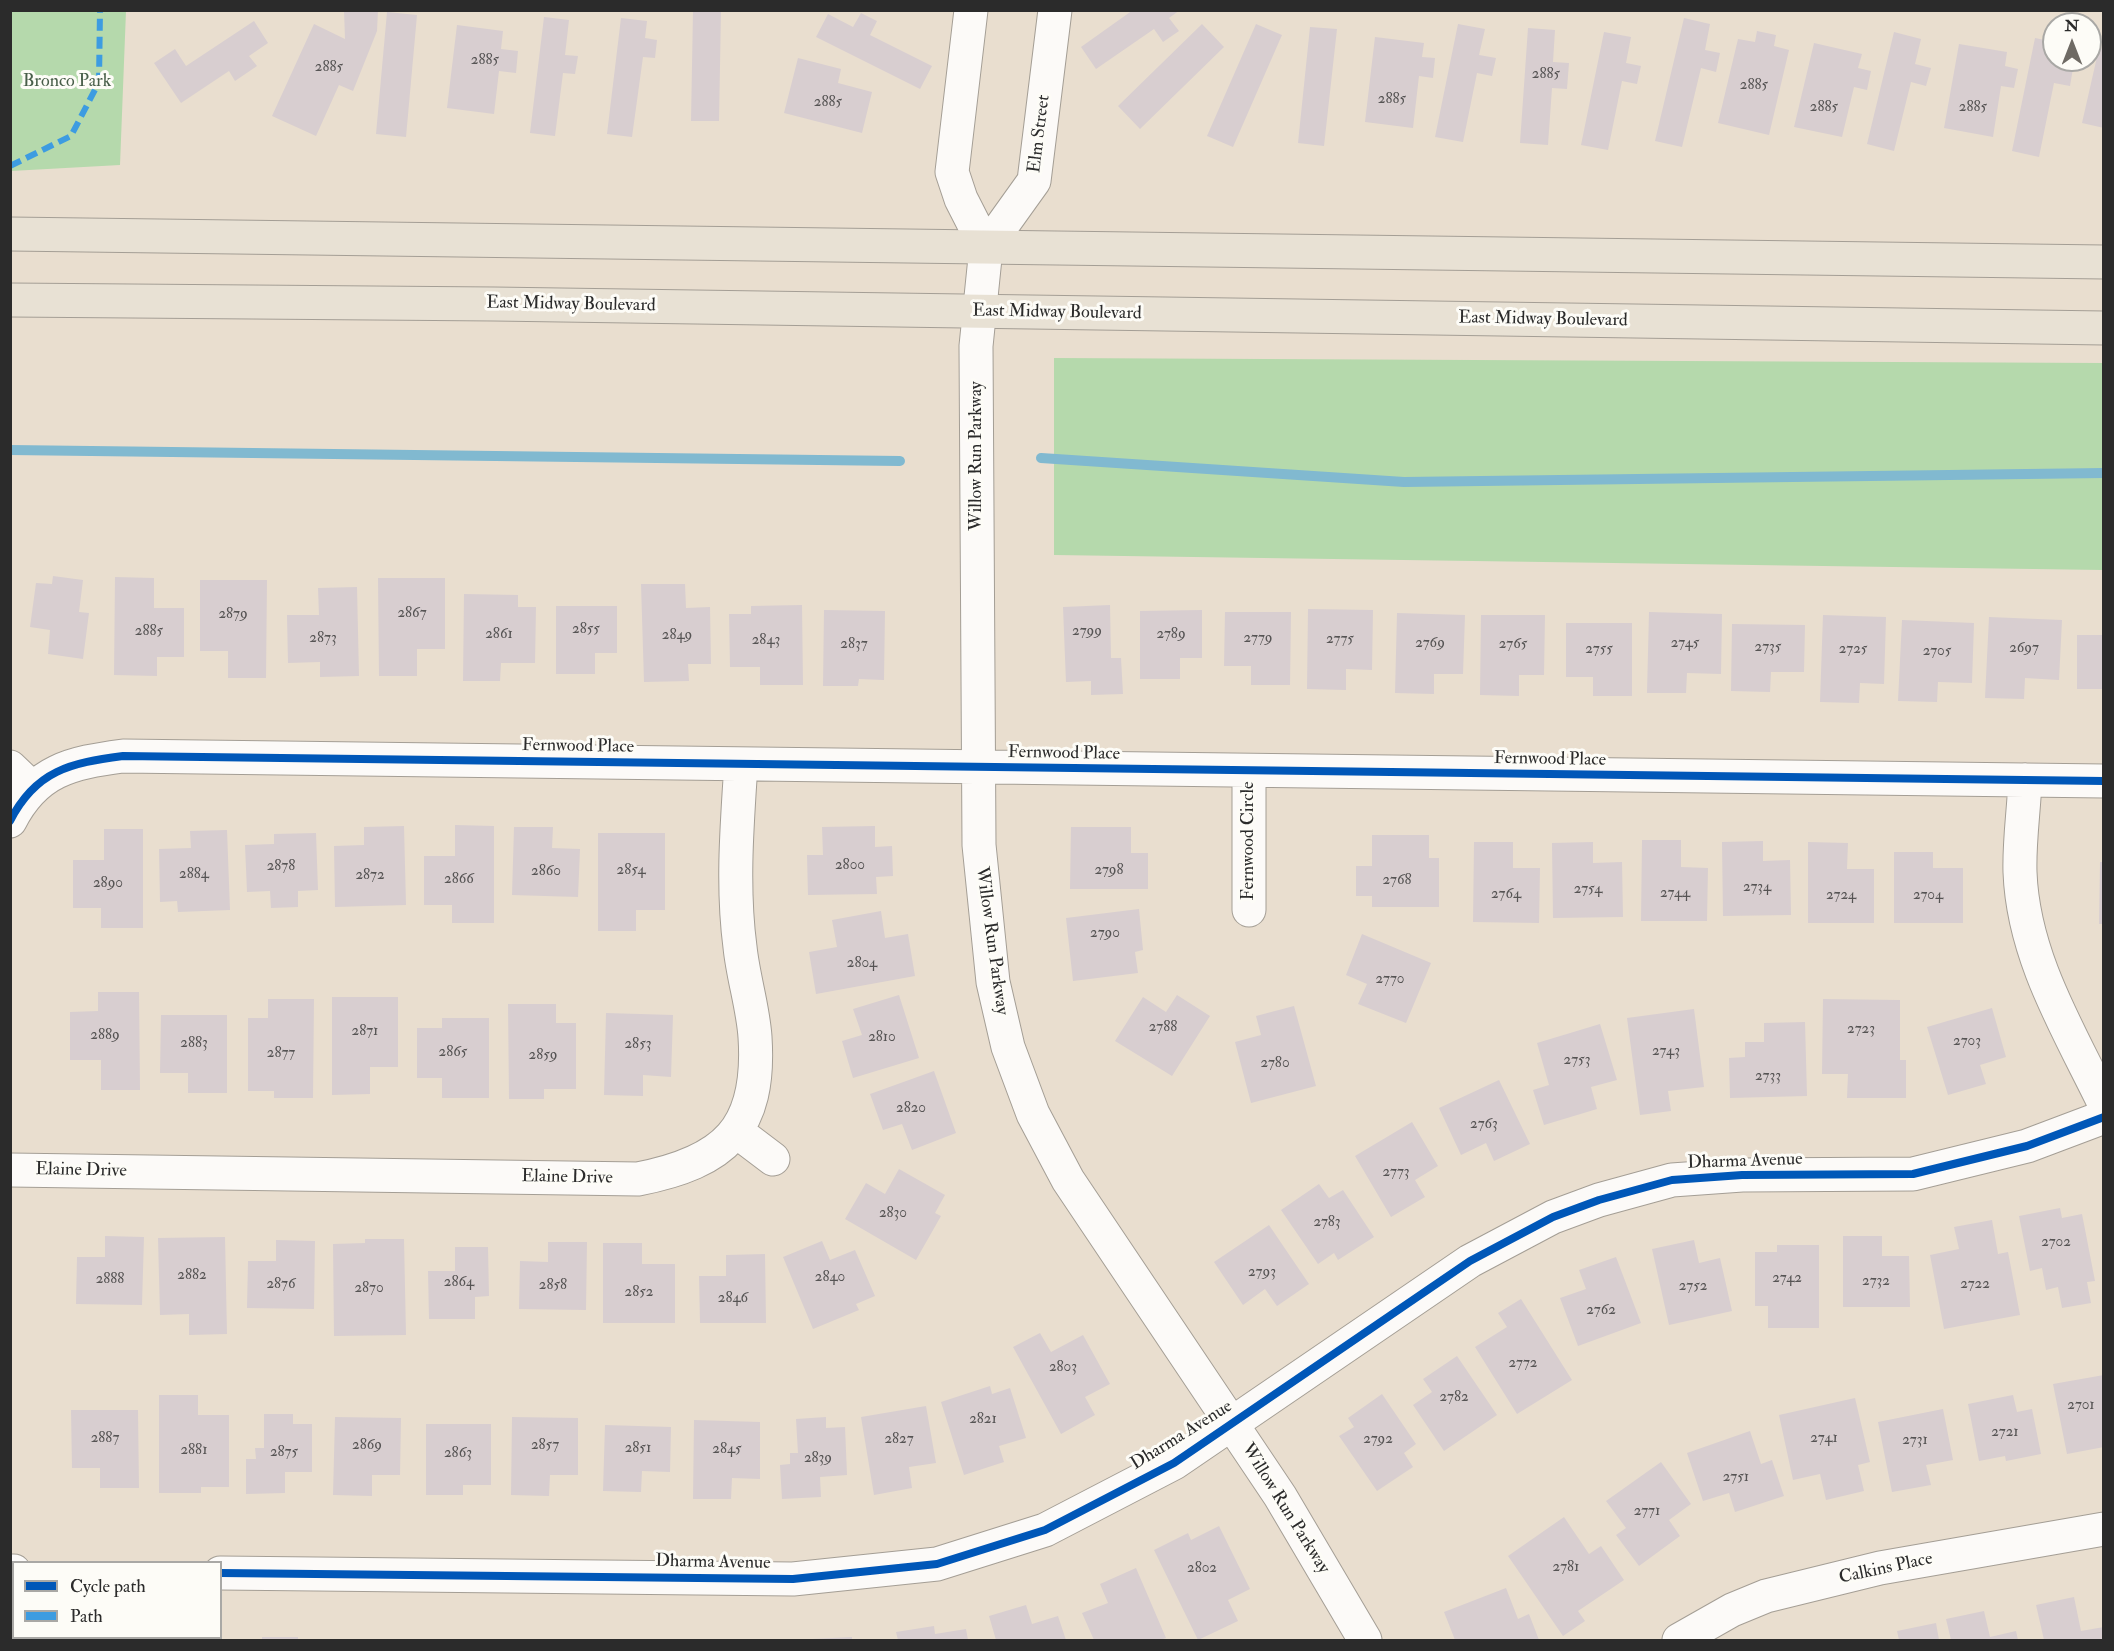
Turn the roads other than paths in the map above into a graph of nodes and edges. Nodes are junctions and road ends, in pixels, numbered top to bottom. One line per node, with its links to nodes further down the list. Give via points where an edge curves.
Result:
1 (971, 10): 4 (street, via 952,172)
2 (1055, 10): 4 (street, Elm Street, via 1034,181)
3 (10, 234): 4 (main road)
4 (986, 248): 5 (main road); 7 (street, Willow Run Parkway)
5 (2103, 261)
6 (10, 300): 7 (main road, East Midway Boulevard)
7 (979, 311): 8 (main road, East Midway Boulevard); 10 (street, Willow Run Parkway)
8 (2103, 328)
9 (741, 764): 10 (street, Fernwood Place); 12 (street, Fernwood Place, via 123,756 80,761 51,773); 19 (street, Elaine Drive, via 736,907 755,1037 753,1095)
10 (979, 768): 11 (street, Fernwood Place); 22 (street, Willow Run Parkway, via 979,845 993,982 1012,1058 1033,1114 1068,1180)
11 (1250, 772): 13 (street, Fernwood Place); 16 (street, Fernwood Circle)
12 (21, 778): 15 (street)
13 (2025, 780): 14 (street, Fernwood Place); 17 (street, via 2020,871 2039,971)
14 (2103, 781)
15 (10, 821)
16 (1249, 910)
17 (2103, 1103)
18 (2103, 1117): 22 (street, Dharma Avenue, via 2027,1146 1912,1174 1742,1175 1645,1186 1599,1200 1553,1217 1470,1261)
19 (736, 1131): 20 (street); 21 (street, Elaine Drive, via 725,1145 699,1161 670,1173 638,1179)
20 (773, 1160)
21 (10, 1170)
22 (1231, 1424): 24 (street, Dharma Avenue, via 1174,1463 1045,1530 937,1564 793,1579); 25 (street, Willow Run Parkway, via 1280,1496)
23 (2103, 1529): 26 (street, Calkins Place, via 1880,1568 1766,1596 1732,1610)
24 (222, 1574)
25 (1365, 1641)
26 (1679, 1641)

